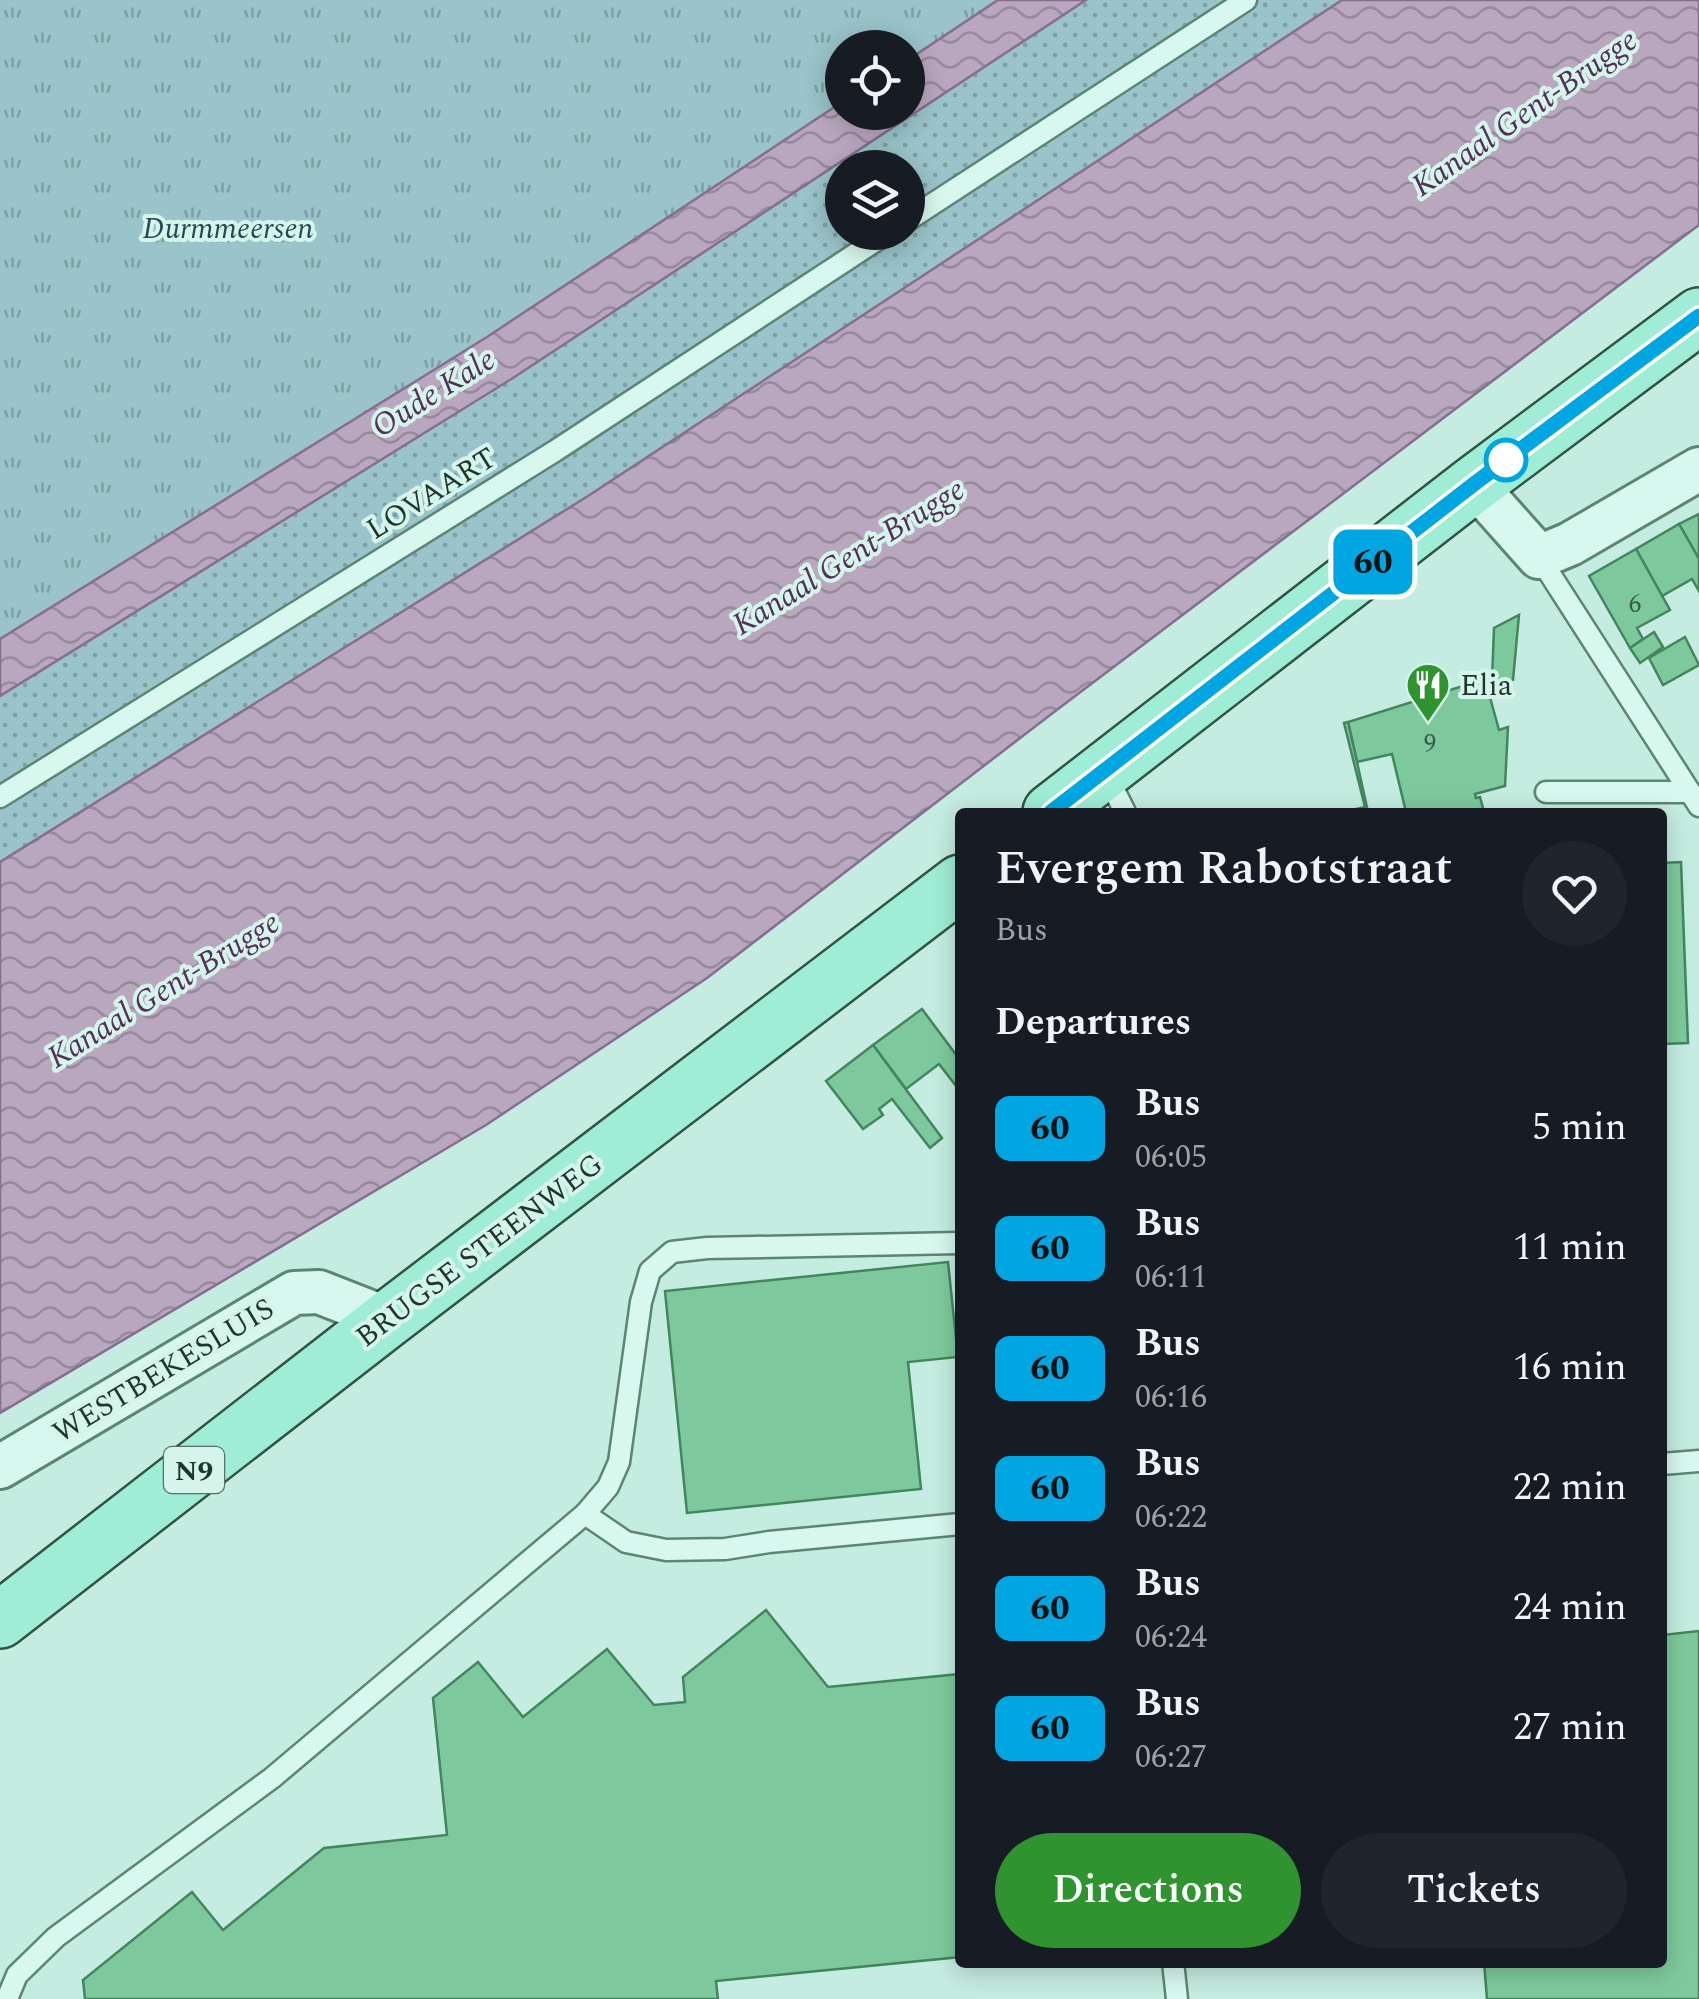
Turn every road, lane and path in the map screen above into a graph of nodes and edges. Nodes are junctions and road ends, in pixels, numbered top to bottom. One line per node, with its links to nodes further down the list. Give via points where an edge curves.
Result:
1 (1246, 0): 2 (lane)
2 (925, 209)
3 (861, 250): 10 (lane, LOVAART)
4 (1699, 316): 6 (main road)
5 (1699, 469): 7 (street)
6 (1474, 484): 7 (street); 8 (main road)
7 (1539, 557): 11 (lane)
8 (1115, 792): 12 (main road)
9 (1546, 792): 11 (lane)
10 (0, 797)
11 (1694, 799)
12 (1064, 808)
13 (955, 890): 15 (main road, BRUGSE STEENWEG / N9)
14 (955, 1243): 19 (lane, via 672,1252 650,1271 641,1302 619,1462)
15 (388, 1319): 18 (street, WESTBEKESLUIS, via 319,1292 294,1293); 21 (main road, BRUGSE STEENWEG / N9)
16 (1699, 1460): 17 (lane)
17 (1667, 1463)
18 (0, 1467)
19 (585, 1514): 20 (lane, via 626,1542 666,1550 725,1550); 23 (lane, via 272,1778 56,1937 18,1976)
20 (955, 1524)
21 (0, 1620)
22 (1174, 1968): 24 (lane)
23 (7, 1999)
24 (1177, 1999)

